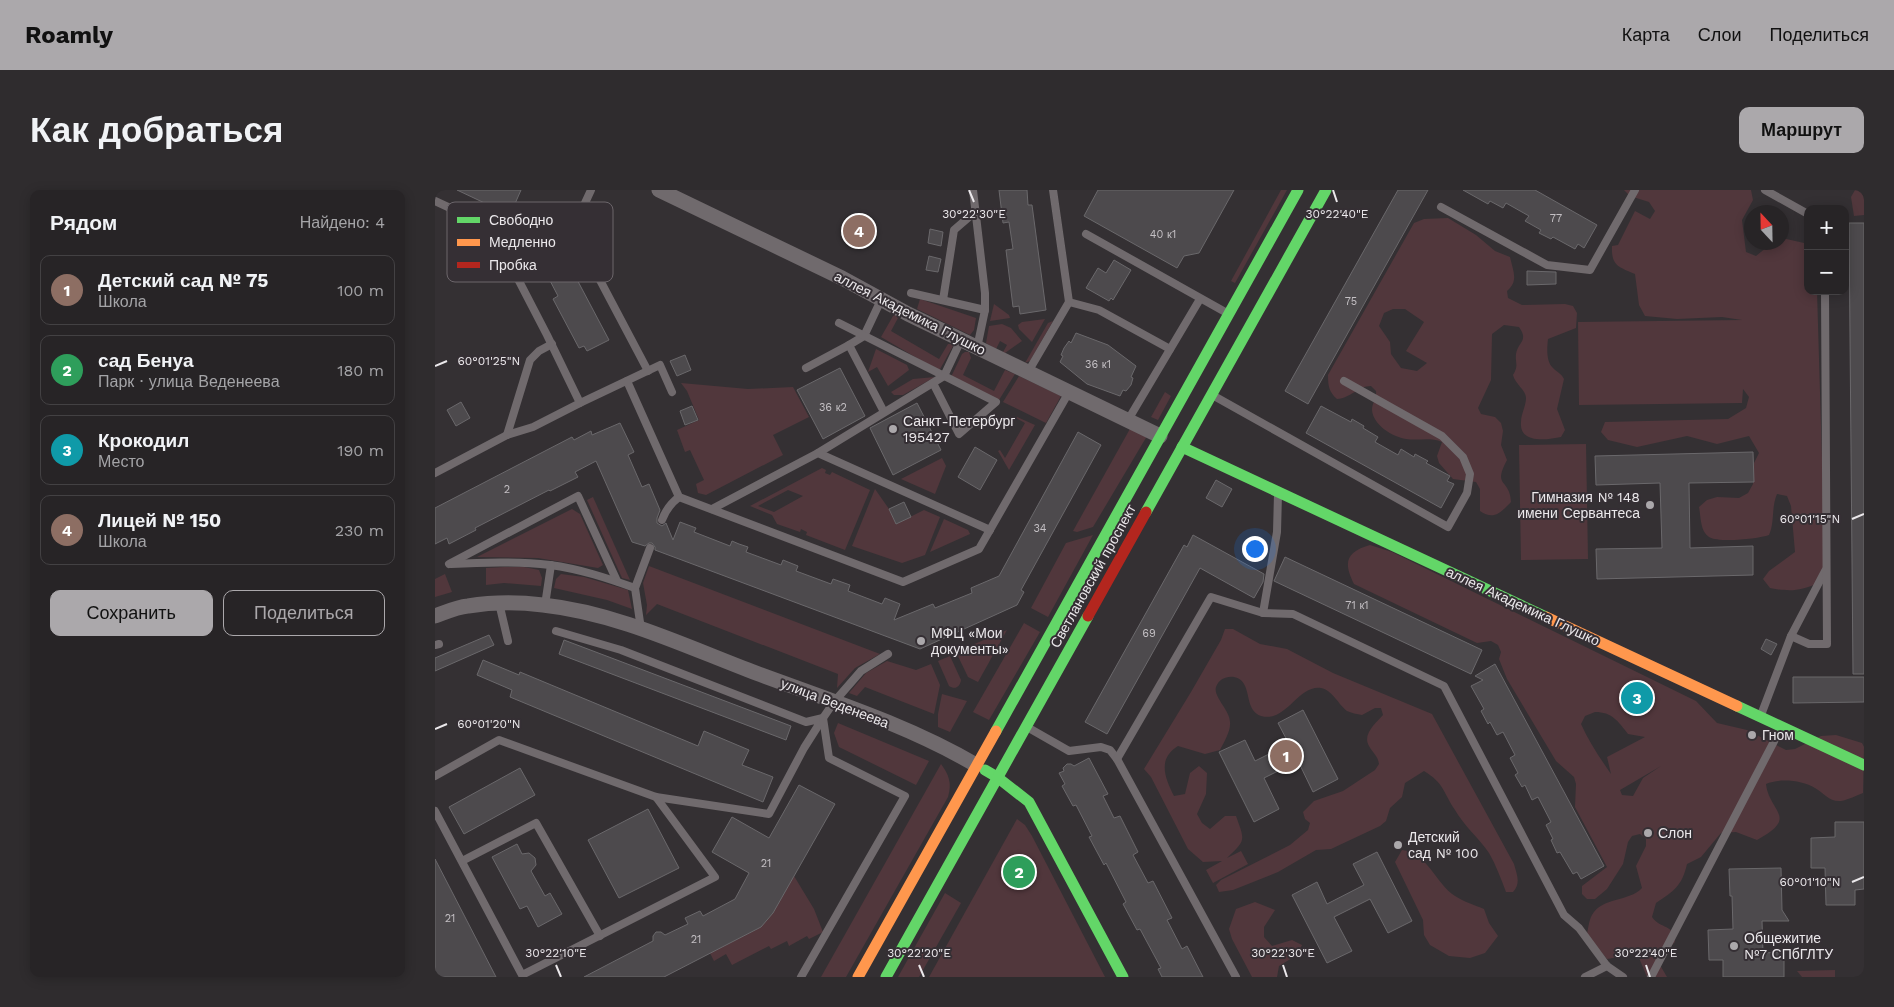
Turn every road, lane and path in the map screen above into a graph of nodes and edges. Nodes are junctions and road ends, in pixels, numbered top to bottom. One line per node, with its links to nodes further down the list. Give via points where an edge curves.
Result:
1 (591, 190): 10 (lane)
2 (659, 190): 21 (street, аллея Академика Глушко)
3 (973, 190): 13 (lane)
4 (1053, 190): 23 (lane)
5 (1298, 190): 25 (main road, Светлановский проспект)
6 (1326, 190): 42 (main road, Светлановский проспект)
7 (1635, 190): 12 (lane, via 1590,270 1547,265)
8 (1765, 190): 14 (lane)
9 (435, 201): 11 (lane)
10 (585, 202)
11 (447, 207)
12 (1441, 207)
13 (975, 211): 22 (lane, via 954,230); 24 (lane)
14 (1804, 212)
15 (1086, 234): 20 (lane)
16 (519, 282): 29 (lane)
17 (601, 282): 34 (lane)
18 (911, 293): 22 (lane)
19 (1825, 295): 58 (lane)
20 (1200, 298): 25 (lane); 32 (lane)
21 (881, 300): 27 (lane); 28 (street, аллея Академика Глушко)
22 (943, 300): 24 (lane)
23 (1069, 302): 32 (lane, via 1099,310); 35 (lane)
24 (985, 310): 31 (lane)
25 (1229, 314): 47 (main road, Светлановский проспект)
26 (839, 323): 27 (lane)
27 (863, 336): 30 (lane); 36 (lane)
28 (961, 340): 31 (street, аллея Академика Глушко); 36 (lane)
29 (551, 344): 43 (lane); 46 (lane, via 530,360)
30 (849, 345): 33 (lane); 44 (lane)
31 (977, 348): 35 (street, аллея Академика Глушко)
32 (1170, 350): 45 (lane)
33 (806, 368)
34 (649, 371): 37 (lane); 40 (lane, via 660,365)
35 (1028, 372): 41 (street, аллея Академика Глушко)
36 (944, 376): 39 (lane); 39 (lane, via 996,402 959,434)
37 (627, 380): 43 (lane); 52 (lane)
38 (1344, 381): 42 (lane, via 1442,436 1463,457 1470,474 1467,493 1448,527)
39 (933, 383): 44 (lane)
40 (672, 392)
41 (1069, 392): 45 (street, аллея Академика Глушко); 55 (lane)
42 (1212, 395): 48 (main road, Светлановский проспект)
43 (579, 403): 46 (lane, via 533,427)
44 (884, 412): 49 (lane)
45 (1129, 420): 47 (street, аллея Академика Глушко)
46 (507, 435): 50 (lane)
47 (1161, 436): 76 (main road, Светлановский проспект)
48 (1182, 447): 51 (main road, аллея Академика Глушко); 74 (main road, Светлановский проспект)
49 (818, 453): 53 (lane); 55 (lane)
50 (435, 473)
51 (1278, 492): 63 (lane, via 1277,532); 71 (main road, аллея Академика Глушко)
52 (679, 497): 53 (lane); 54 (lane, via 671,503)
53 (712, 509): 55 (lane, via 903,582 979,549)
54 (661, 520)
55 (990, 530)
56 (650, 548): 60 (lane)
57 (551, 565): 59 (lane); 59 (lane, via 449,564 579,496); 62 (lane)
58 (1826, 569): 67 (lane); 67 (lane, via 1827,644 1809,644)
59 (617, 582): 60 (lane)
60 (635, 588): 65 (lane)
61 (499, 602): 62 (street, улица Веденеева); 64 (street, улица Веденеева, via 466,606); 68 (lane)
62 (545, 605): 65 (street, улица Веденеева, via 589,613)
63 (1263, 613): 75 (lane, via 1211,597); 84 (lane, via 1293,614 1444,686 1564,915 1579,928)
64 (435, 616)
65 (641, 629): 70 (street, улица Веденеева)
66 (556, 631): 72 (lane, via 621,650 806,722)
67 (1791, 636): 71 (lane)
68 (508, 641)
69 (888, 654): 70 (lane, via 861,670)
70 (834, 702): 72 (lane); 76 (street, улица Веденеева, via 939,744)
71 (1761, 716): 73 (main road, аллея Академика Глушко)
72 (823, 718): 80 (lane, via 769,814); 85 (lane, via 829,758 905,796)
73 (1782, 726): 77 (main road, аллея Академика Глушко); 92 (lane)
74 (1026, 727): 75 (lane, via 1069,751 1101,747 1110,750); 79 (main road, Светлановский проспект)
75 (1117, 759): 89 (lane)
76 (976, 765): 79 (main road, улица Веденеева); 86 (main road, Светлановский проспект)
77 (1864, 765)
78 (435, 776): 80 (lane, via 499,740)
79 (997, 777): 87 (main road, Светлановский проспект); 88 (main road, улица Веденеева, via 1029,802)
80 (656, 797): 83 (lane, via 715,877)
81 (435, 811): 82 (lane)
82 (462, 861): 83 (lane, via 536,822); 83 (lane, via 522,975)
83 (599, 936)
84 (1607, 966): 90 (lane); 91 (lane)
85 (801, 977)
86 (858, 977)
87 (886, 977)
88 (1123, 977)
89 (1236, 977)
90 (1585, 977)
91 (1623, 977)
92 (1651, 977)

